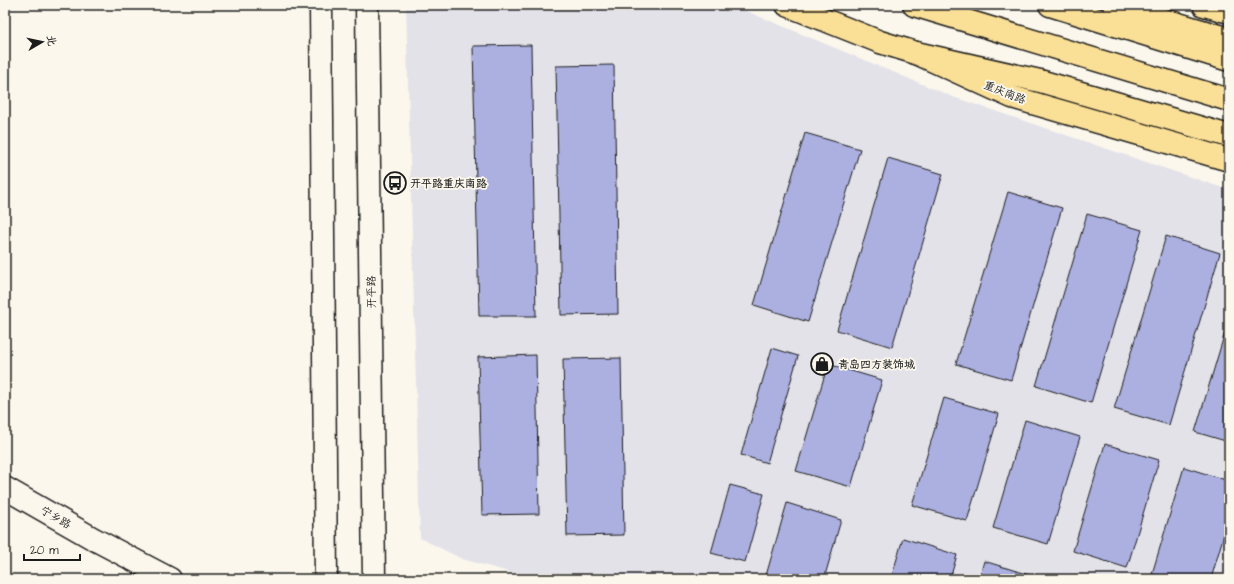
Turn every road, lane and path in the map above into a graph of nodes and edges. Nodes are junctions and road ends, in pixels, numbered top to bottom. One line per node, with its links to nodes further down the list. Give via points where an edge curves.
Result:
1 (321, 5): 17 (main road)
2 (367, 5): 18 (main road, 开平路)
3 (787, 5): 10 (main road, 重庆南路, via 880,42)
4 (914, 5): 12 (main road)
5 (1050, 5): 11 (main road)
6 (1114, 5): 9 (main road)
7 (1204, 5): 8 (main road)
8 (1229, 12)
9 (1229, 39)
10 (916, 53): 13 (main road, via 1040,81); 14 (main road, 重庆南路, via 1012,97)
11 (1229, 60)
12 (1229, 100)
13 (1229, 136)
14 (1229, 160)
15 (5, 488): 16 (main road, 宁乡路)
16 (170, 579)
17 (326, 579)
18 (374, 579)

